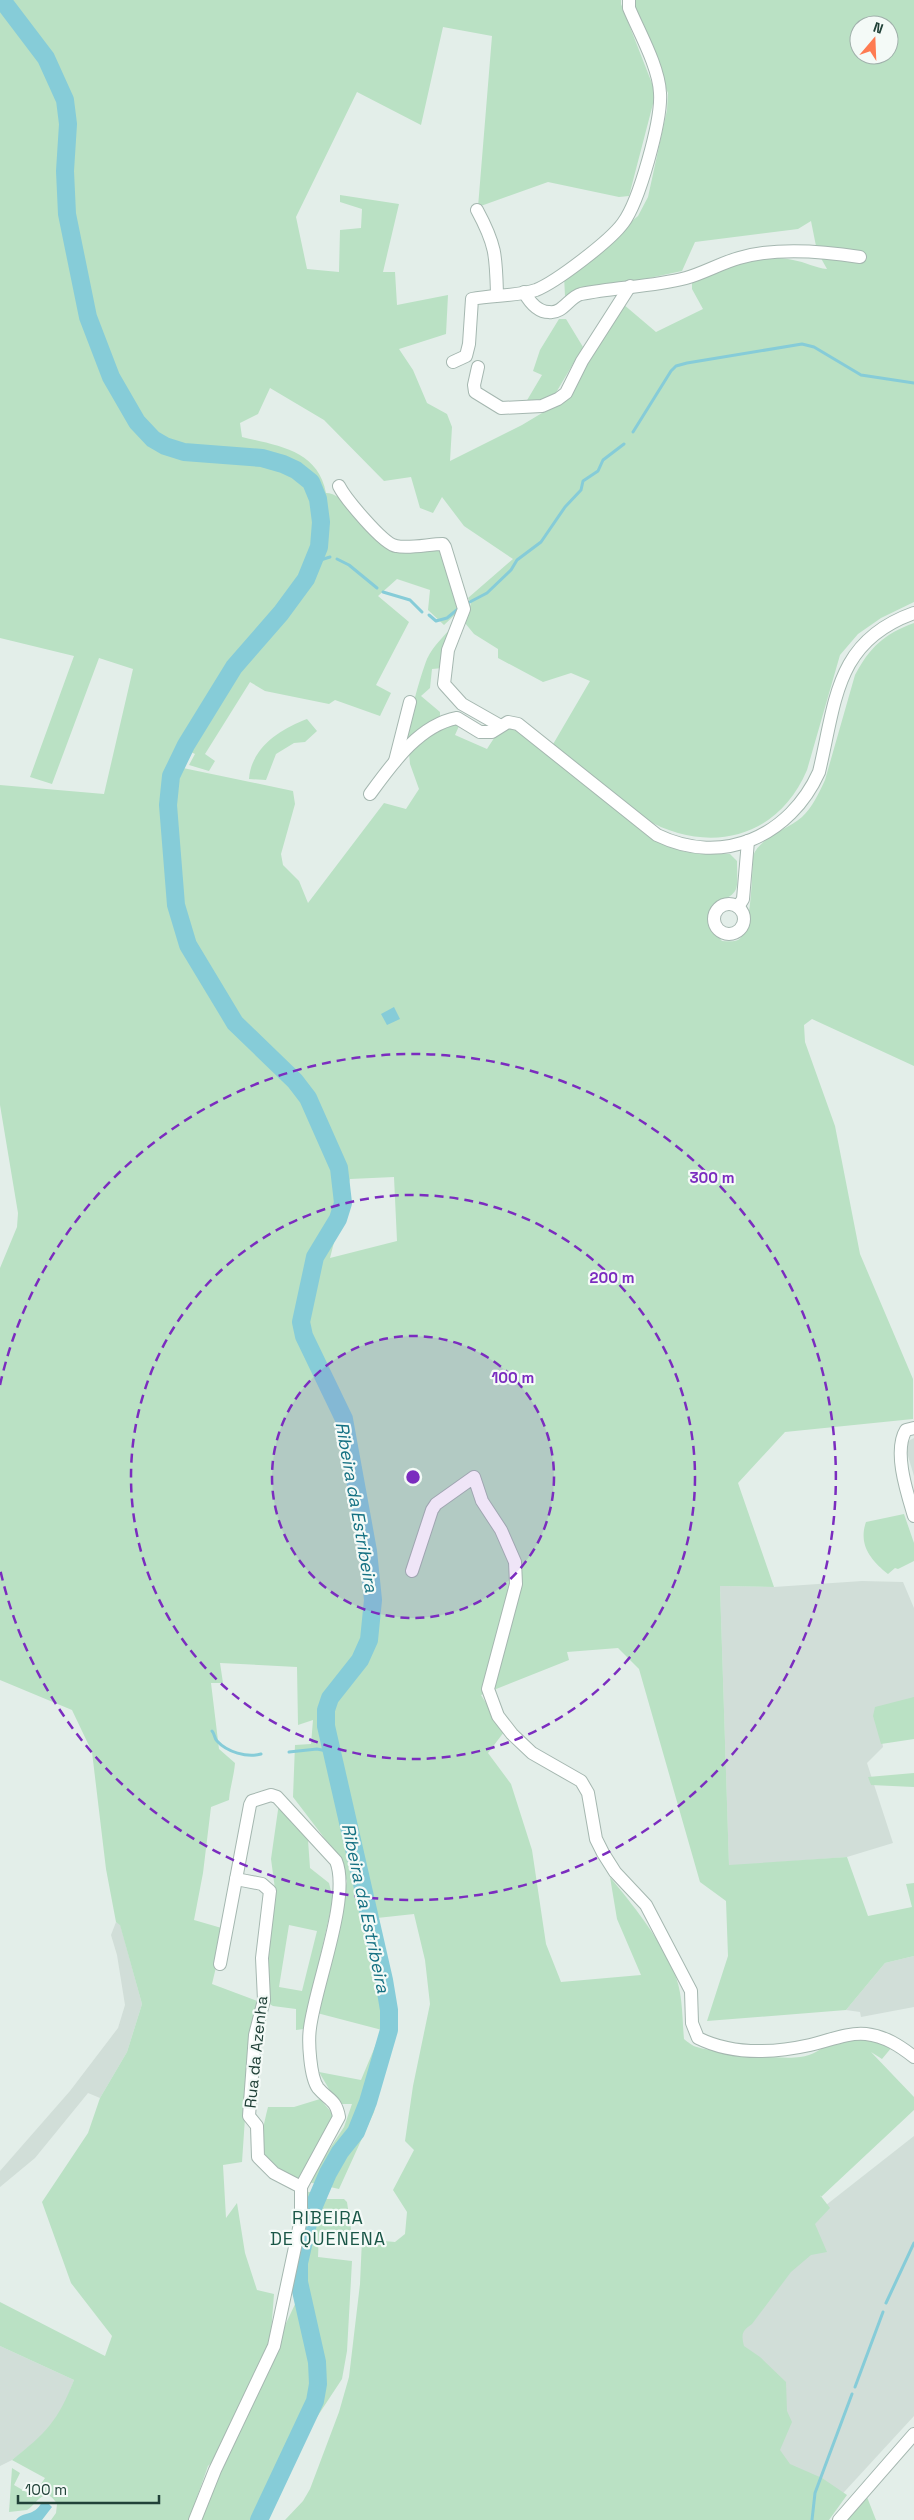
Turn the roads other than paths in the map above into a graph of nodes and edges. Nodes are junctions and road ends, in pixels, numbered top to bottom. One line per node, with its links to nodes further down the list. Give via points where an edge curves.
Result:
1 (629, 0): 5 (street, via 629,8 660,92 659,113 634,204 623,224 597,247 548,284)
2 (477, 210): 6 (street, via 496,253)
3 (860, 258): 4 (street, via 772,252 740,258 686,278)
4 (630, 286): 5 (street, via 578,295 560,310 550,313 540,310); 8 (street, via 582,361 566,393 542,406 501,408 475,392)
5 (524, 292): 6 (street)
6 (497, 294): 7 (street, via 472,299 466,356)
7 (453, 362)
8 (478, 367)
9 (339, 486): 12 (street, via 344,497 389,543 396,546 445,546 464,609 448,650 444,684 462,704)
10 (914, 613): 15 (street, via 892,621 868,638 850,661 840,683 813,785 786,819)
11 (410, 702): 13 (street)
12 (499, 725): 13 (street, via 492,732 480,732 458,718 443,721); 15 (street, via 508,722 518,724 644,827 673,842 718,848)
13 (395, 760): 14 (street)
14 (370, 794)
15 (748, 841): 16 (street, via 743,899)
16 (738, 907)
17 (914, 1428): 18 (street, via 906,1430 899,1446)
18 (914, 1516)
19 (412, 1571): 22 (street, via 436,1504 474,1477 482,1501 501,1530 515,1562 516,1584 488,1689 498,1716 532,1753 581,1781 588,1793 596,1839 603,1853 615,1872 646,1905 691,1991 692,2023 698,2038 716,2047 758,2051 866,2033 885,2038)
20 (236, 1879): 21 (street); 23 (street, Rua da Azenha, via 262,1884 270,1891 262,1958 264,2000 255,2035 249,2116 257,2126 258,2157 274,2173); 23 (street, via 250,1805 252,1801 271,1795 283,1802 340,1869 332,1937 312,2013 309,2040 316,2085 334,2102 339,2118)
21 (220, 1964)
22 (914, 2057)
23 (301, 2187): 25 (street, via 301,2219 274,2346)
24 (914, 2434): 26 (street)
25 (195, 2520)
26 (839, 2520)

